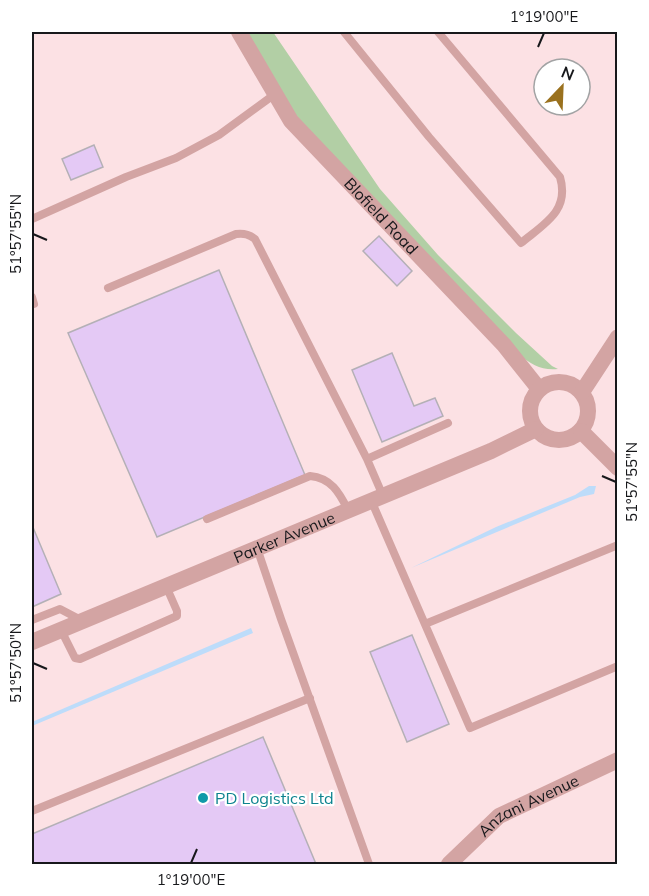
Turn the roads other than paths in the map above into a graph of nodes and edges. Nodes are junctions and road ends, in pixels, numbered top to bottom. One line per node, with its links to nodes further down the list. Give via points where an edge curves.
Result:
1 (239, 32): 4 (street, Blofield Road)
2 (344, 32): 3 (lane, via 521,243 552,219 562,201 560,177)
3 (438, 32)
4 (275, 94): 5 (lane, via 219,135 176,158); 8 (street, Blofield Road, via 291,121 504,345)
5 (32, 219)
6 (108, 288): 13 (lane, via 236,234 249,235 255,239)
7 (618, 337): 9 (street)
8 (539, 389): 9 (street, via 561,381); 11 (street, via 530,410)
9 (582, 392): 12 (street, via 589,412)
10 (448, 423): 13 (lane)
11 (536, 429): 12 (street, via 558,440); 15 (street, Parker Avenue)
12 (581, 431): 14 (street)
13 (367, 459): 15 (lane)
14 (618, 468)
15 (377, 498): 16 (street, Parker Avenue); 23 (lane)
16 (348, 510): 17 (lane, via 332,484 310,476); 19 (street, Parker Avenue)
17 (207, 519)
18 (618, 545): 23 (lane)
19 (257, 548): 20 (street, Parker Avenue); 27 (lane)
20 (166, 585): 22 (street, Parker Avenue); 24 (lane, via 177,616 80,659 75,658)
21 (32, 620): 22 (lane, via 60,609)
22 (82, 621): 24 (street, Parker Avenue)
23 (425, 624): 26 (lane, via 470,728)
24 (61, 630): 25 (street, Parker Avenue)
25 (32, 642)
26 (618, 666)
27 (310, 698): 29 (lane); 30 (lane)
28 (618, 760): 31 (street, Anzani Avenue, via 499,816)
29 (32, 811)
30 (369, 864)
31 (449, 864)

